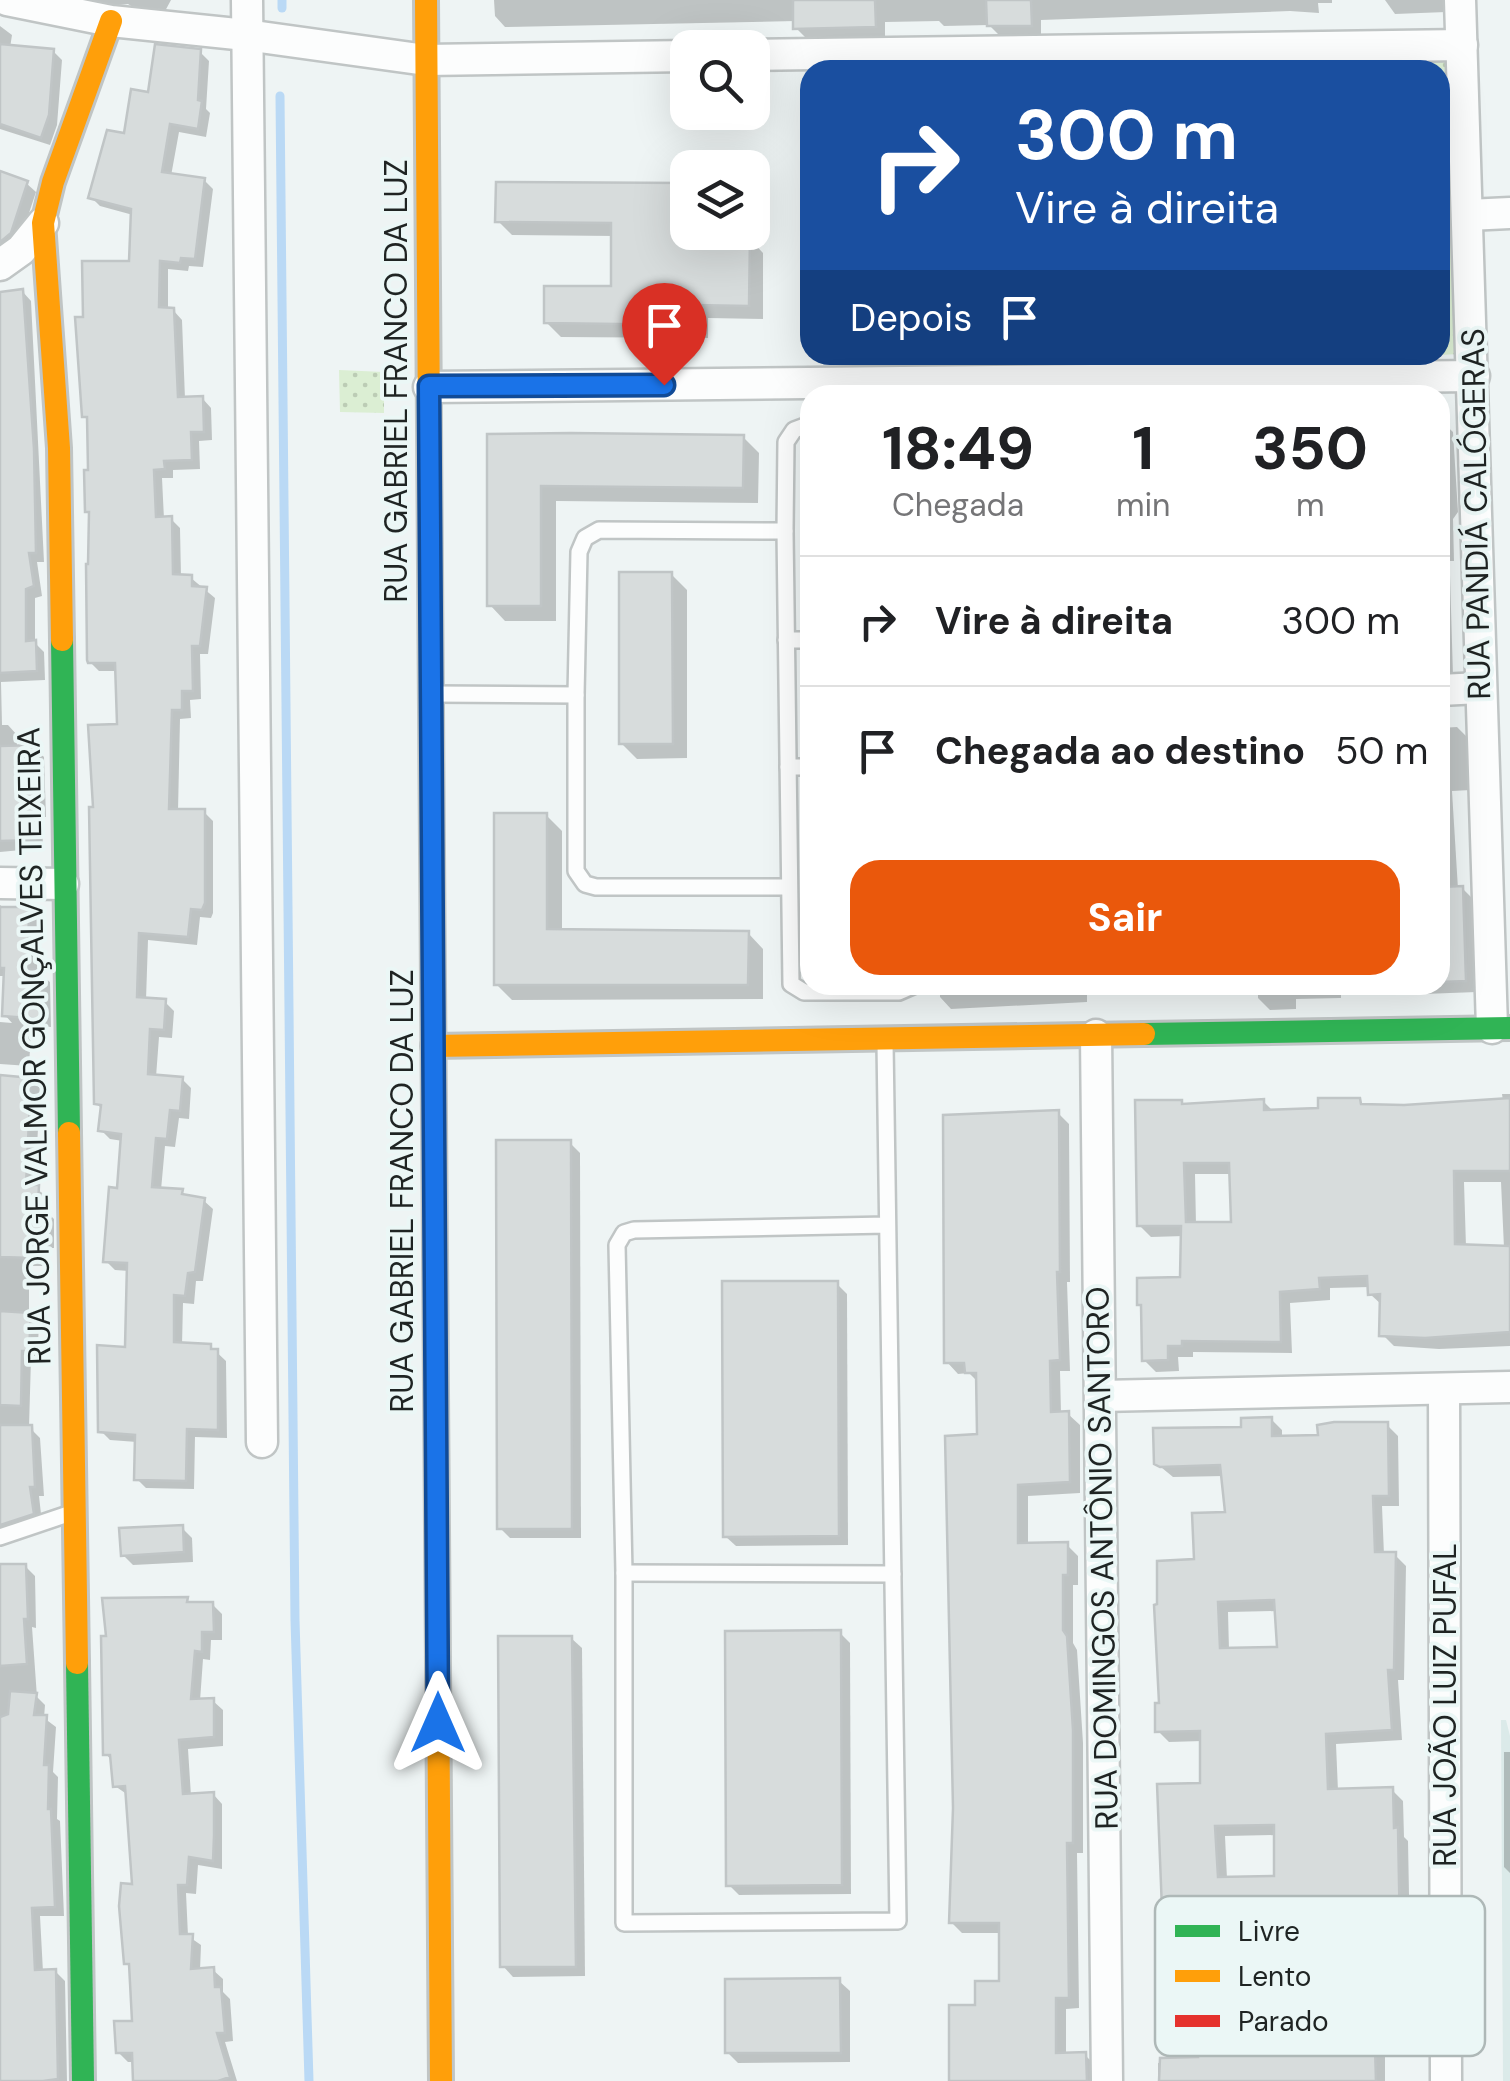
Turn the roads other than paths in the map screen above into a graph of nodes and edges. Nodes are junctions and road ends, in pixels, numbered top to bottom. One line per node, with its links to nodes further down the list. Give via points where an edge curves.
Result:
1 (7, 0): 5 (street)
2 (247, 0): 7 (street)
3 (426, 0): 11 (street, RUA GABRIEL FRANCO DA LUZ)
4 (1460, 0): 8 (street, RUA PANDIÁ CALÓGERAS)
5 (44, 4): 6 (street)
6 (110, 21): 7 (street); 15 (street, RUA JORGE VALMOR GONÇALVES TEIXEIRA)
7 (246, 35): 11 (street); 42 (street)
8 (1462, 45): 12 (street); 14 (street, RUA PANDIÁ CALÓGERAS)
9 (770, 55): 12 (street)
10 (670, 56): 11 (street)
11 (426, 60): 19 (street, RUA GABRIEL FRANCO DA LUZ)
12 (1088, 60)
13 (1510, 213): 14 (street)
14 (1468, 214): 18 (street, RUA PANDIÁ CALÓGERAS)
15 (43, 223): 16 (street); 31 (street, RUA JORGE VALMOR GONÇALVES TEIXEIRA, via 59,448)
16 (0, 265)
17 (1096, 368): 18 (street); 19 (street)
18 (1474, 376): 24 (street, RUA PANDIÁ CALÓGERAS)
19 (429, 386): 26 (street, RUA GABRIEL FRANCO DA LUZ)
20 (800, 428): 21 (lane, via 786,442)
21 (784, 531): 22 (lane); 27 (lane, via 598,530 586,538 579,552)
22 (786, 640): 23 (lane); 28 (lane)
23 (800, 640)
24 (1480, 688): 25 (street); 34 (street, RUA PANDIÁ CALÓGERAS)
25 (1450, 690)
26 (431, 694): 27 (lane); 37 (street, RUA GABRIEL FRANCO DA LUZ)
27 (576, 695): 32 (lane, via 576,871 584,884)
28 (788, 767): 29 (lane); 32 (lane)
29 (800, 767)
30 (0, 883): 31 (street)
31 (63, 884): 43 (street, RUA JORGE VALMOR GONÇALVES TEIXEIRA)
32 (789, 887): 33 (lane, via 790,980)
33 (800, 990)
34 (1501, 1028): 35 (street)
35 (1096, 1035): 36 (street); 41 (street, RUA DOMINGOS ANTÔNIO SANTORO)
36 (885, 1039): 37 (street); 38 (lane)
37 (433, 1046): 50 (street, RUA GABRIEL FRANCO DA LUZ)
38 (887, 1226): 45 (lane, via 624,1234 617,1245); 46 (lane)
39 (1510, 1387): 40 (street)
40 (1444, 1389): 41 (street); 47 (street, RUA JOÃO LUIZ PUFAL)
41 (1101, 1396): 51 (street, RUA DOMINGOS ANTÔNIO SANTORO)
42 (262, 1442)
43 (75, 1512): 44 (lane); 49 (street, RUA JORGE VALMOR GONÇALVES TEIXEIRA)
44 (0, 1537)
45 (624, 1573): 46 (lane); 46 (lane, via 624,1923 898,1920)
46 (893, 1574)
47 (1445, 1896)
48 (1446, 2056): 52 (street, RUA JOÃO LUIZ PUFAL)
49 (83, 2081)
50 (441, 2081)
51 (1106, 2081)
52 (1446, 2081)

